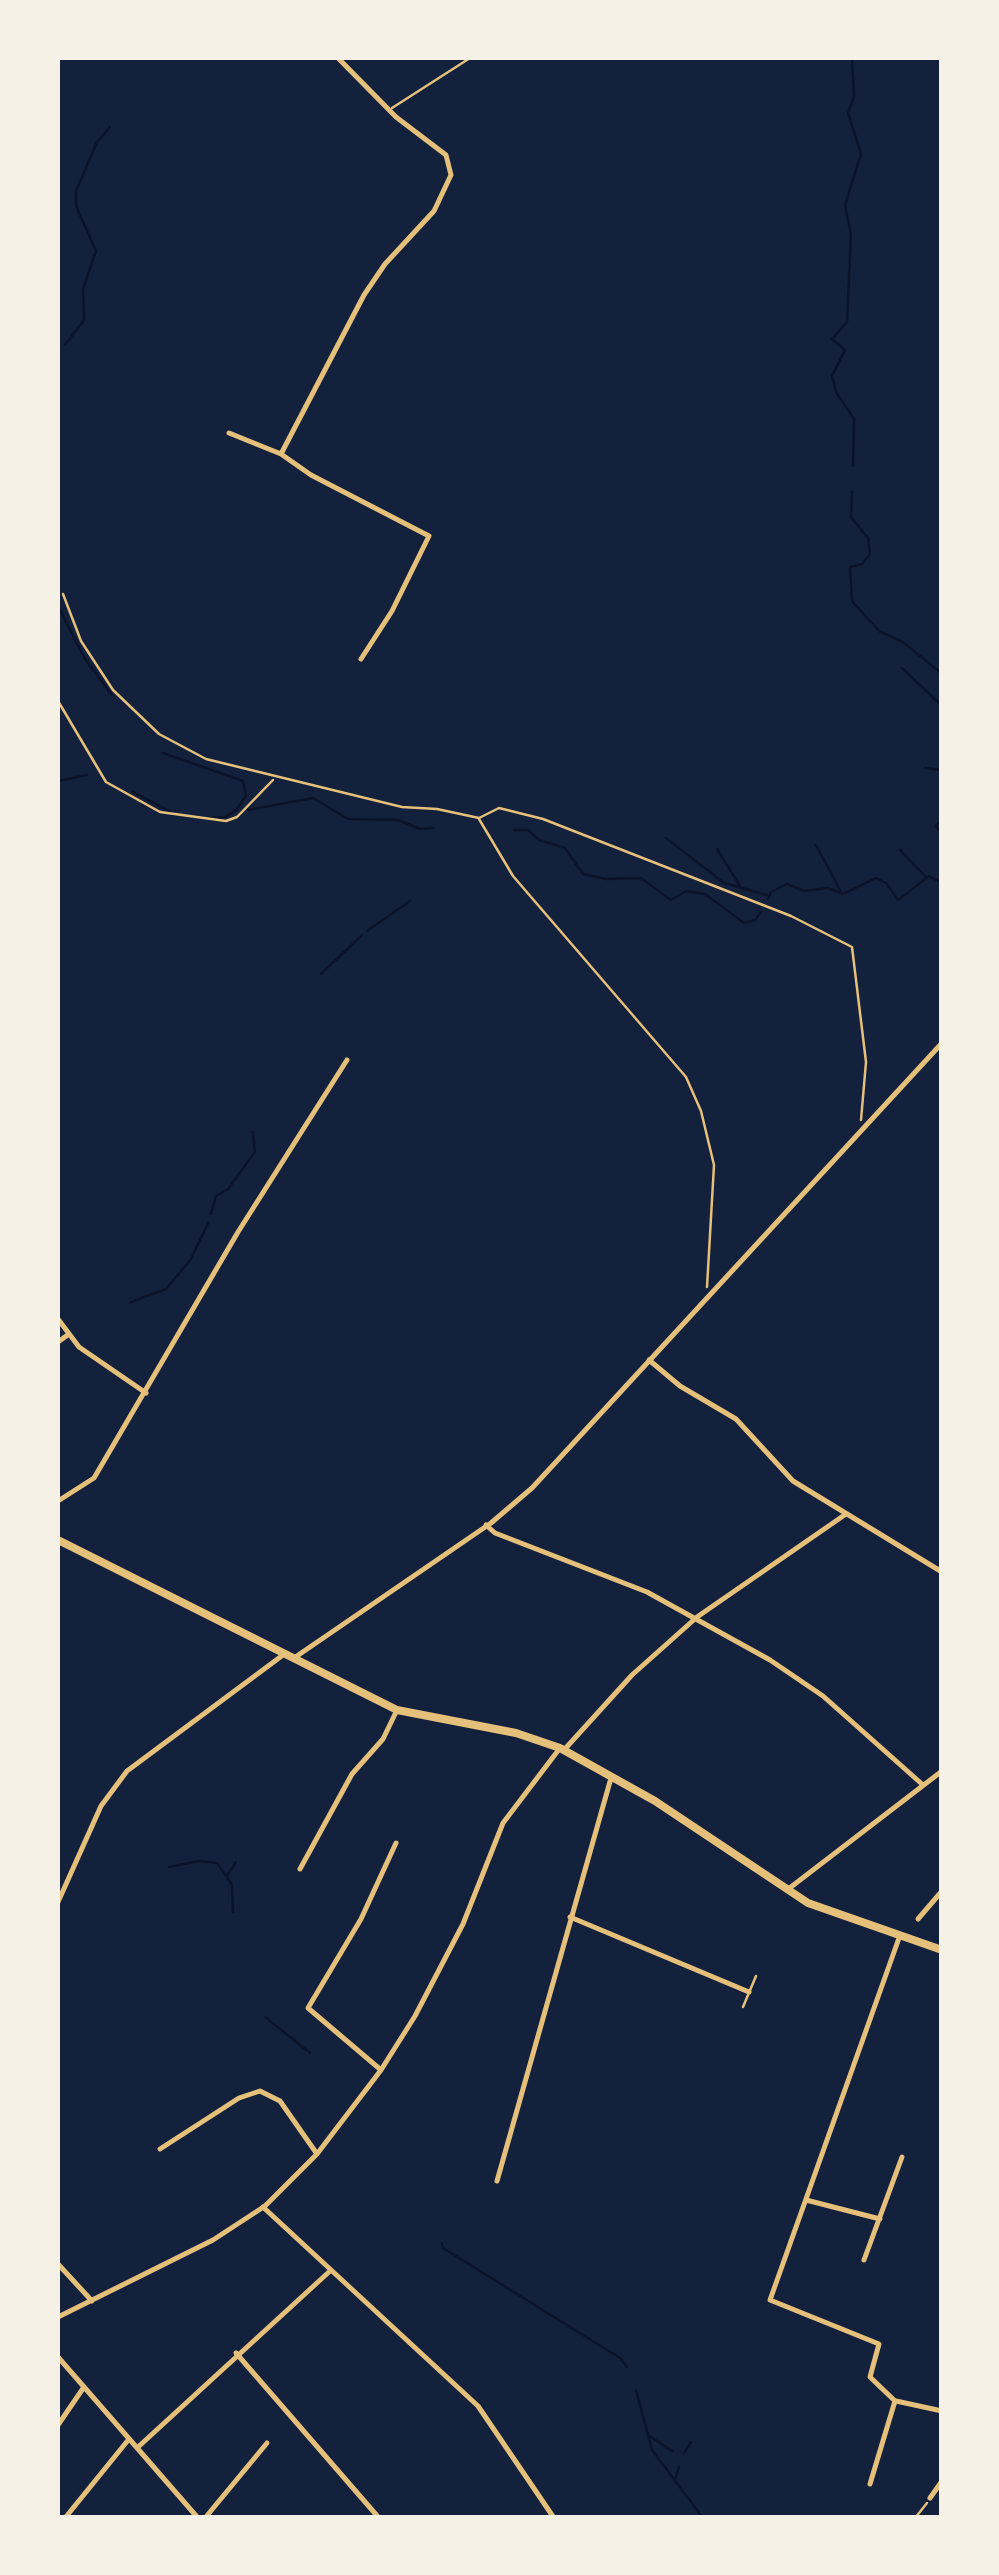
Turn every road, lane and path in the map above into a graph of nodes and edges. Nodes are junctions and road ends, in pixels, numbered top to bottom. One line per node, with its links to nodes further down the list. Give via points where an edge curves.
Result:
1 (338, 58): 3 (street)
2 (470, 58): 3 (lane)
3 (390, 110): 5 (street, via 446,155 451,175 434,212 364,294)
4 (229, 433): 5 (street)
5 (281, 454): 7 (street, via 430,536)
6 (63, 594): 9 (path, via 95,666 159,734 206,759)
7 (360, 659)
8 (58, 701): 9 (path, via 114,790 160,812 226,821)
9 (274, 779): 10 (path)
10 (478, 818): 13 (path, via 499,808 542,819 791,916 852,947 866,1062); 14 (path, via 513,876 686,1077 714,1165)
11 (942, 1043): 13 (street)
12 (347, 1060): 19 (street)
13 (865, 1130): 14 (street)
14 (706, 1299): 18 (street)
15 (58, 1320): 16 (street)
16 (69, 1334): 17 (street); 19 (street, via 102,1366)
17 (58, 1342)
18 (649, 1360): 21 (street, via 736,1419 792,1481); 22 (street, via 532,1488)
19 (146, 1392): 20 (street, via 94,1478)
20 (58, 1500)
21 (846, 1514): 24 (street); 25 (street)
22 (486, 1526): 25 (street); 26 (street)
23 (58, 1540): 26 (main road)
24 (942, 1572)
25 (696, 1617): 28 (street); 31 (street, via 822,1696)
26 (288, 1658): 27 (main road); 36 (street, via 127,1772 101,1806)
27 (397, 1710): 28 (main road); 33 (street, via 383,1740 352,1774)
28 (562, 1749): 30 (main road); 44 (street, via 507,1816 463,1924)
29 (942, 1772): 31 (street)
30 (612, 1775): 34 (main road); 37 (street)
31 (924, 1785): 34 (street)
32 (396, 1843): 44 (street, via 308,2008)
33 (300, 1869)
34 (787, 1890): 39 (main road)
35 (942, 1891): 38 (street)
36 (58, 1902)
37 (570, 1917): 42 (street); 48 (street)
38 (918, 1919)
39 (899, 1938): 40 (main road); 49 (street)
40 (942, 1950)
41 (756, 1976): 42 (lane)
42 (749, 1992): 43 (lane)
43 (743, 2007)
44 (381, 2070): 46 (street)
45 (160, 2150): 46 (street, via 260,2091 280,2100)
46 (317, 2154): 50 (street)
47 (902, 2157): 51 (street)
48 (497, 2181)
49 (806, 2200): 51 (street); 60 (street, via 770,2300 879,2344 870,2377)
50 (263, 2208): 54 (street); 55 (street)
51 (880, 2219): 52 (street)
52 (864, 2260)
53 (58, 2264): 55 (street)
54 (330, 2270): 57 (street); 72 (street, via 478,2406)
55 (92, 2302): 56 (street)
56 (58, 2317)
57 (236, 2354): 65 (street); 71 (street)
58 (58, 2357): 59 (street)
59 (84, 2387): 62 (street); 63 (street)
60 (894, 2401): 61 (street); 67 (street)
61 (942, 2412)
62 (58, 2425)
63 (130, 2439): 65 (street); 69 (street)
64 (267, 2443): 70 (street)
65 (137, 2448): 70 (street)
66 (942, 2481): 68 (street)
67 (870, 2484)
68 (930, 2498): 75 (path)
69 (65, 2518)
70 (201, 2518)
71 (379, 2518)
72 (554, 2518)
73 (830, 2518): 74 (path)
74 (842, 2518)
75 (915, 2518)

